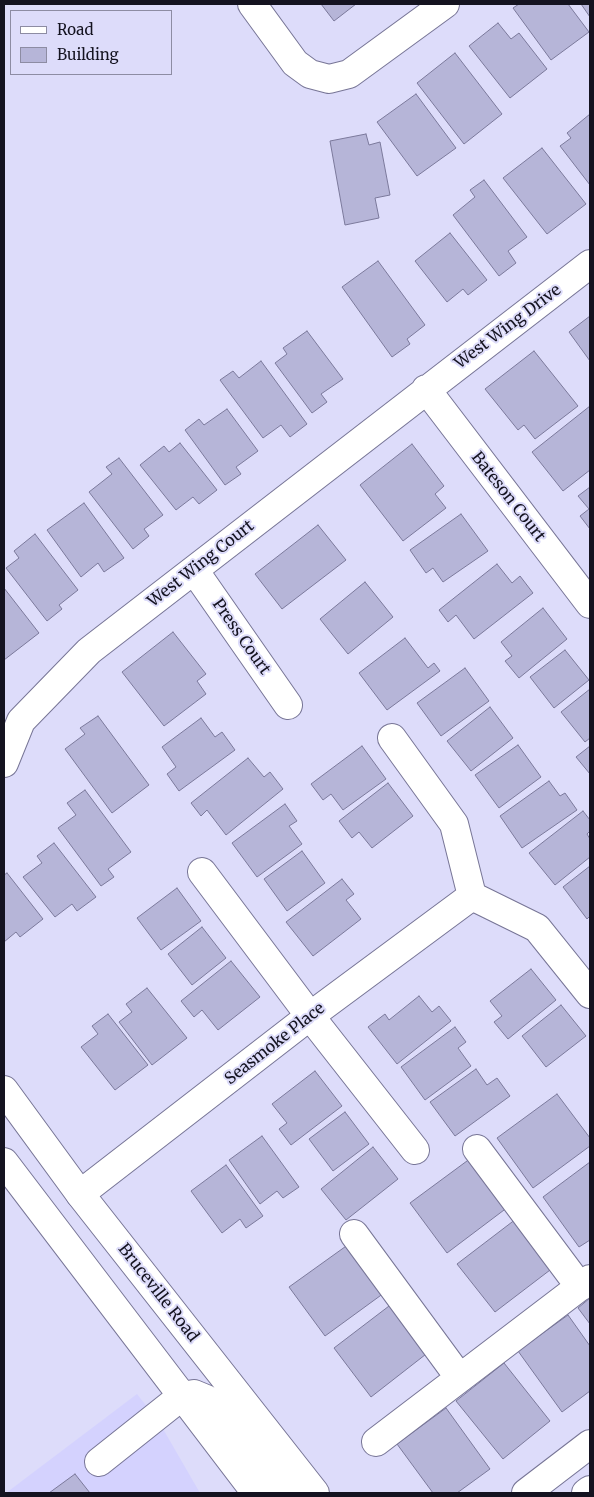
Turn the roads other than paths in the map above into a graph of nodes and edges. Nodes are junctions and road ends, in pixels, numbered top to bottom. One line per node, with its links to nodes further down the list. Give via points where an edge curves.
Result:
1 (252, 4): 2 (street, via 294,62 310,74 328,79 349,74)
2 (445, 4)
3 (590, 264): 4 (street, West Wing Drive)
4 (426, 389): 5 (street, West Wing Court); 6 (street, Bateson Court)
5 (194, 570): 7 (street, Press Court); 9 (street, West Wing Court, via 89,651 21,721)
6 (590, 604)
7 (288, 705)
8 (392, 738): 11 (street, via 454,824)
9 (4, 763)
10 (202, 872): 13 (street)
11 (472, 896): 12 (street, via 537,928); 13 (street, Seasmoke Place)
12 (590, 994)
13 (310, 1016): 15 (street); 18 (street, Seasmoke Place)
14 (4, 1090): 18 (street, Bruceville Road)
15 (415, 1150)
16 (477, 1150): 20 (street)
17 (4, 1162): 22 (street)
18 (80, 1194): 29 (street, Bruceville Road)
19 (354, 1234): 21 (street)
20 (585, 1283): 21 (street)
21 (459, 1377): 23 (street)
22 (182, 1396): 25 (street); 27 (street); 28 (street, via 194,1394 214,1405)
23 (376, 1442)
24 (590, 1444): 30 (street)
25 (99, 1462)
26 (590, 1490): 31 (street)
27 (256, 1493)
28 (288, 1493)
29 (315, 1493)
30 (526, 1493)
31 (586, 1493)

